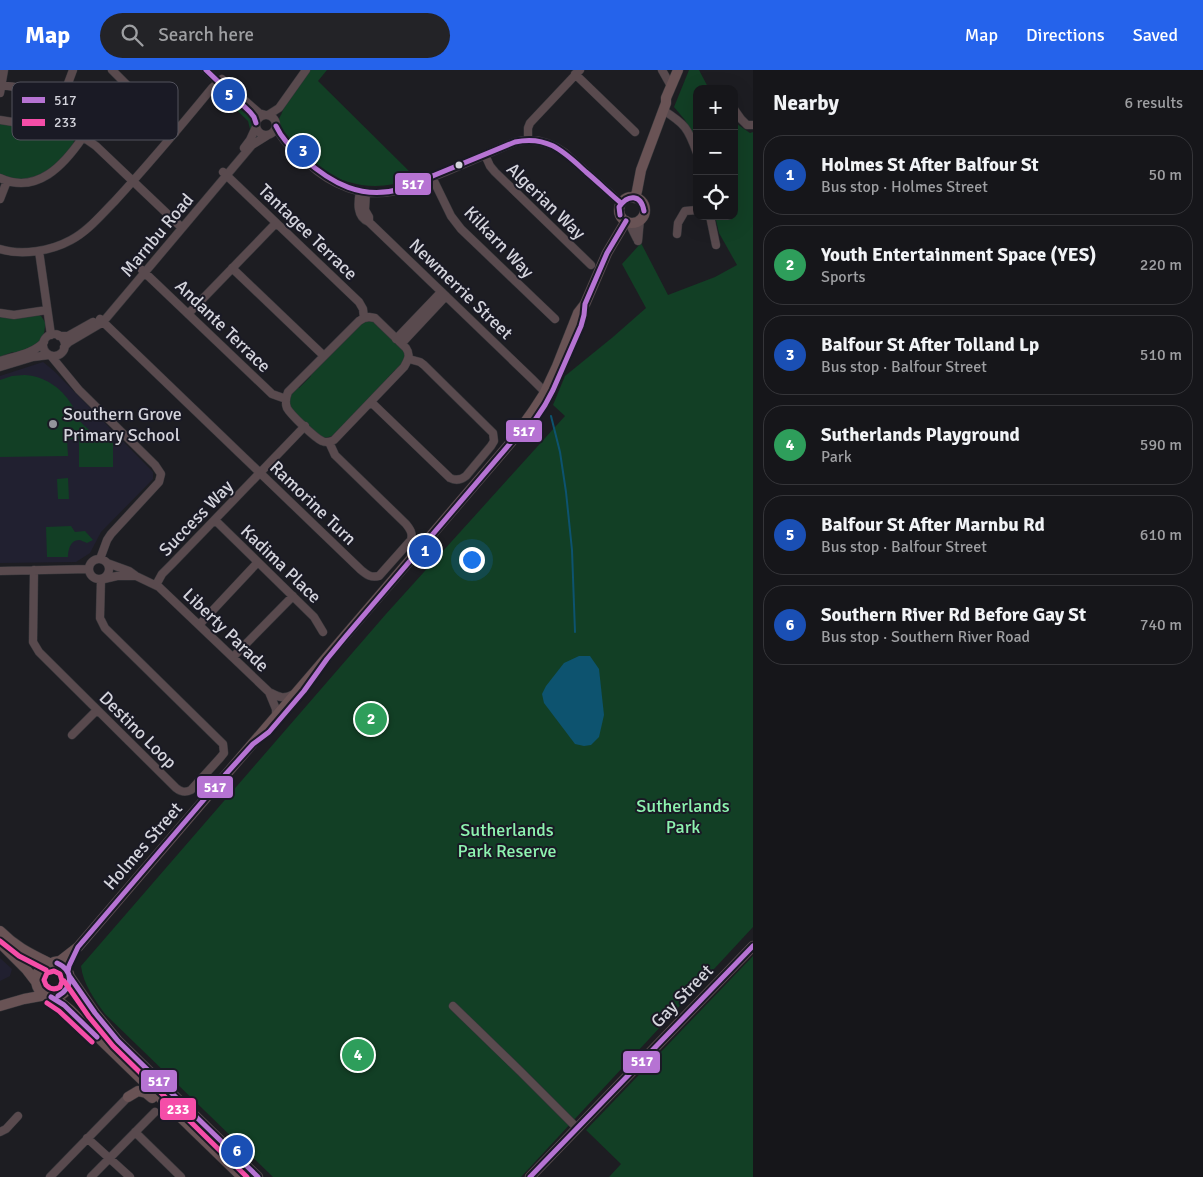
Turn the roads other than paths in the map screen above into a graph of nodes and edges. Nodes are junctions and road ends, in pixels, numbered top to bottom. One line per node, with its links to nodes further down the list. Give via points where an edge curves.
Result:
1 (4, 70): 14 (street)
2 (73, 70): 12 (street)
3 (112, 70): 13 (street)
4 (206, 70): 11 (street)
5 (213, 70): 11 (street)
6 (306, 70): 19 (street)
7 (678, 70): 9 (street); 16 (main road)
8 (683, 70): 18 (main road)
9 (663, 71): 16 (street)
10 (578, 72): 26 (street); 32 (street, via 530,123)
11 (220, 80): 20 (street, via 259,113); 23 (street, via 254,117); 25 (street)
12 (68, 82)
13 (124, 82)
14 (1, 84): 15 (street); 17 (street)
15 (12, 86)
16 (671, 86): 18 (main road)
17 (0, 93)
18 (665, 107): 33 (street, via 684,125); 40 (main road, via 641,170)
19 (279, 108): 20 (street); 22 (street)
20 (266, 115): 22 (street, via 273,117); 23 (street, via 260,117)
21 (738, 116): 24 (street, via 747,126)
22 (276, 124): 27 (street, via 273,133); 31 (street)
23 (256, 125): 27 (street, via 261,134); 35 (street, Marnbu Road, via 250,140)
24 (753, 125)
25 (178, 129)
26 (635, 132)
27 (268, 135): 31 (street); 35 (street, Marnbu Road, via 252,146)
28 (81, 140): 37 (street, via 62,164 44,178 24,183)
29 (87, 140): 38 (street)
30 (169, 140): 38 (street)
31 (284, 140): 39 (street, via 324,176 341,186)
32 (528, 140): 34 (street); 42 (street, via 556,146)
33 (693, 143)
34 (485, 155): 36 (street); 53 (street, Algerian Way, via 495,172)
35 (225, 174): 47 (street, Tantagee Terrace); 48 (street, Marnbu Road); 55 (street, Marnbu Road)
36 (432, 177): 39 (street, via 397,190); 61 (street, Kilkarn Way, via 461,230)
37 (3, 179): 41 (street)
38 (133, 182): 48 (street); 52 (street, via 78,236)
39 (363, 192): 56 (street, Newmerrie Street, via 369,222)
40 (635, 198): 42 (main road, via 628,198); 44 (main road, via 644,209)
41 (0, 199)
42 (621, 204): 46 (main road, via 619,213)
43 (693, 210): 49 (street, via 685,211 678,223)
44 (640, 219): 46 (main road); 46 (street, via 638,241)
45 (711, 220): 50 (street)
46 (628, 222): 73 (main road, Holmes Street, via 607,253 586,304 578,313)
47 (276, 223): 54 (street); 60 (street, Tantagee Terrace, via 359,302)
48 (178, 225): 55 (street, Marnbu Road)
49 (677, 234)
50 (716, 245)
51 (0, 249): 52 (street)
52 (39, 251): 57 (street)
53 (590, 265)
54 (232, 268): 59 (street); 68 (street)
55 (144, 271): 59 (street, Andante Terrace); 62 (street, Marnbu Road)
56 (444, 294): 64 (street); 73 (street, Newmerrie Street, via 532,379)
57 (47, 310): 58 (street, via 14,315); 63 (street)
58 (0, 313)
59 (188, 314): 74 (street, Andante Terrace, via 272,394)
60 (364, 318): 64 (street, via 375,318); 68 (street)
61 (555, 319)
62 (102, 320): 63 (street, Marnbu Road, via 68,336); 66 (street, Marnbu Road); 78 (street, Ramorine Turn)
63 (55, 335): 65 (street); 66 (street, via 63,341)
64 (399, 341): 69 (street, via 408,351)
65 (44, 342): 67 (street, via 43,348); 70 (street, via 32,351)
66 (64, 349): 67 (street, via 58,355); 72 (street, via 62,356)
67 (50, 356): 71 (street); 72 (street)
68 (324, 356): 74 (street, via 288,392)
69 (409, 359): 75 (street); 75 (street, via 424,365 493,432 492,446 466,476 457,480 450,478)
70 (0, 361)
71 (0, 367)
72 (68, 377): 80 (street, via 161,474 159,482 106,540)
73 (550, 389): 92 (main road, Holmes Street, via 520,433)
74 (286, 399): 76 (street, via 286,407)
75 (371, 402): 77 (street)
76 (305, 426): 77 (street, via 320,440); 78 (street, Success Way)
77 (329, 442): 78 (street, Ramorine Turn, via 335,455 406,524 412,534 411,540 379,576 369,576 361,570)
78 (260, 473): 79 (street, Success Way)
79 (215, 520): 81 (street, Kadima Place); 87 (street, Success Way, via 164,572)
80 (104, 561): 82 (street, via 96,559); 85 (street, Liberty Parade); 86 (street, via 110,570)
81 (258, 562): 88 (street, Kadima Place); 89 (street)
82 (89, 569): 83 (street); 86 (street, via 93,577)
83 (34, 570): 84 (street); 95 (street, Destino Loop, via 33,642)
84 (0, 571)
85 (136, 576): 86 (street, Liberty Parade); 87 (street, Liberty Parade)
86 (103, 579): 95 (street, Destino Loop, via 100,618 105,628 224,744 224,753 191,790 179,791)
87 (156, 585): 89 (street, Liberty Parade)
88 (293, 596): 90 (street, Kadima Place, via 314,617); 91 (street)
89 (198, 624): 91 (street, Liberty Parade)
90 (323, 632)
91 (232, 657): 93 (street, Liberty Parade)
92 (327, 659): 94 (main road, Holmes Street); 98 (main road, Holmes Street, via 269,732)
93 (268, 692): 94 (street, Liberty Parade, via 284,698); 96 (street)
94 (296, 693): 96 (main road, Holmes Street)
95 (96, 710): 97 (street)
96 (276, 717): 98 (main road, Holmes Street)
97 (72, 735)
98 (253, 744): 102 (main road, Holmes Street)
99 (0, 931): 103 (main road, via 20,948)
100 (0, 943): 105 (main road)
101 (753, 946): 114 (main road, Gay Street)
102 (78, 947): 103 (main road, Holmes Street); 104 (main road, Holmes Street, via 69,966)
103 (52, 963): 104 (main road, via 65,967); 105 (main road, via 39,970)
104 (69, 974): 106 (main road, via 70,985 65,992 59,996); 124 (main road, via 95,1014 118,1041)
105 (37, 984): 106 (main road); 107 (main road)
106 (48, 996): 107 (main road); 113 (main road, via 70,1010)
107 (24, 999): 108 (main road)
108 (0, 1006)
109 (453, 1006): 114 (street)
110 (128, 1097): 113 (main road, via 138,1091 146,1093 174,1119); 117 (street)
111 (155, 1112): 116 (street)
112 (18, 1116): 115 (street)
113 (182, 1120): 123 (main road)
114 (577, 1128): 125 (main road, Gay Street)
115 (0, 1132)
116 (135, 1132): 118 (street); 122 (street)
117 (87, 1138): 118 (street); 119 (street)
118 (110, 1158): 120 (street); 121 (street)
119 (50, 1177)
120 (91, 1177)
121 (130, 1177)
122 (181, 1177)
123 (242, 1177)
124 (258, 1177)
125 (530, 1177)

